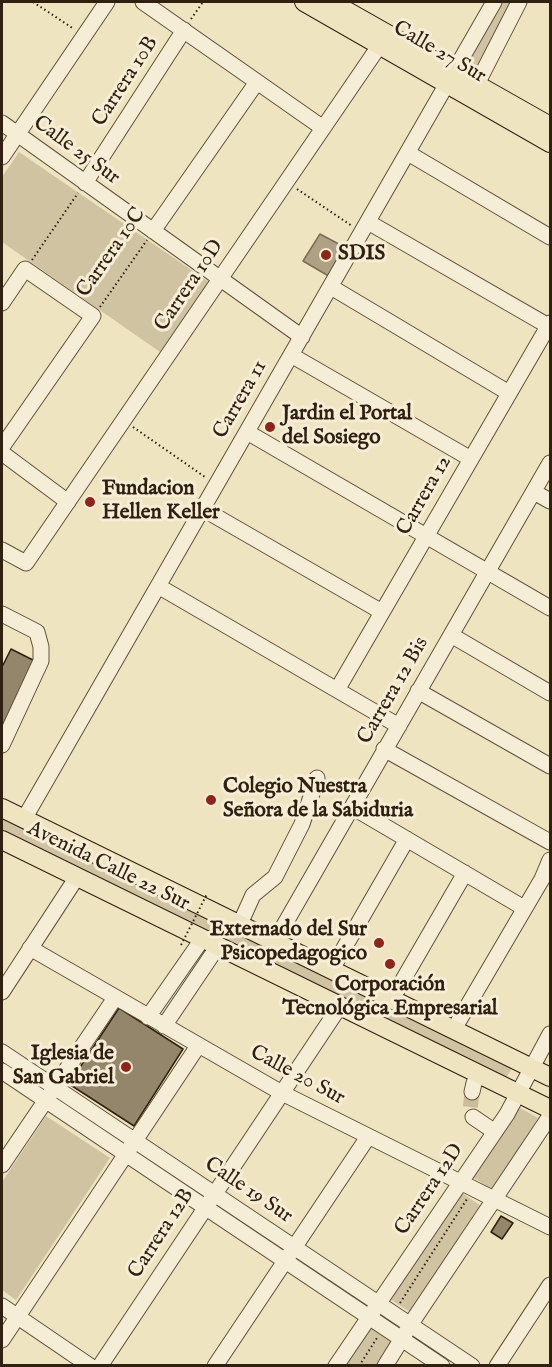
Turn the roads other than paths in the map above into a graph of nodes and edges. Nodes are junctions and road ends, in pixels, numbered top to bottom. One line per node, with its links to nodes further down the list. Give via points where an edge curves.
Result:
1 (107, 2): 14 (street)
2 (143, 2): 7 (street)
3 (304, 2): 8 (main road, Calle 27 Sur)
4 (331, 2): 8 (main road, Calle 27 Sur)
5 (494, 2): 9 (street, Carrera 11)
6 (519, 2): 11 (street)
7 (184, 30): 10 (street); 18 (street, Carrera 10B)
8 (384, 39): 9 (main road, Calle 27 Sur); 13 (street, Carrera 10D)
9 (452, 77): 11 (main road, Calle 27 Sur); 15 (main road, Calle 27 Sur); 16 (street, Carrera 11)
10 (257, 82): 13 (street); 20 (street, Carrera 10C)
11 (477, 84): 15 (main road, Calle 27 Sur)
12 (2, 123): 14 (street, Calle 25 Sur)
13 (323, 128): 22 (street, Carrera 10D)
14 (17, 134): 17 (street); 18 (street, Calle 25 Sur)
15 (549, 134)
16 (408, 153): 19 (street, Carrera 11); 21 (street)
17 (2, 157)
18 (85, 183): 20 (street, Calle 25 Sur)
19 (365, 227): 23 (street, Carrera 11); 25 (street)
20 (153, 231): 22 (street, Calle 25 Sur)
21 (550, 237)
22 (220, 279): 26 (street, Calle 25 Sur); 36 (street, Carrera 10D)
23 (331, 287): 26 (street, Carrera 11); 28 (street)
24 (2, 303): 30 (street, Carrera 10C, via 25,269 93,316)
25 (550, 325): 28 (street, Carrera 12)
26 (302, 337): 27 (street, Carrera 11)
27 (291, 356): 29 (street, Carrera 11); 32 (street)
28 (509, 393): 32 (street, Carrera 12)
29 (247, 432): 37 (street, Carrera 11); 38 (street)
30 (2, 447)
31 (2, 453): 36 (street)
32 (471, 459): 38 (street, Carrera 12)
33 (550, 463): 34 (street, Carrera 12 Bis)
34 (534, 492): 35 (street); 40 (street, Carrera 12 Bis)
35 (550, 501)
36 (68, 502): 39 (street, Carrera 10D, via 26,563)
37 (203, 509): 41 (street, Carrera 11); 43 (street)
38 (426, 536): 40 (street); 43 (street, Carrera 12)
39 (2, 550)
40 (487, 572): 42 (street); 45 (street, Carrera 12 Bis)
41 (158, 586): 46 (street); 56 (street, Carrera 11)
42 (550, 608)
43 (382, 612): 46 (street, Carrera 12)
44 (2, 614): 50 (street, via 37,632 41,661)
45 (451, 635): 47 (street, Carrera 12 Bis); 48 (street)
46 (337, 690): 49 (street)
47 (418, 691): 49 (street, Carrera 12 Bis); 52 (street)
48 (550, 693)
49 (399, 726): 51 (street, Carrera 12 Bis)
50 (2, 745)
51 (384, 749): 54 (street, Carrera 12 Bis); 59 (street)
52 (550, 766)
53 (317, 778): 65 (street, via 302,824 275,877 253,895)
54 (352, 807): 57 (street); 67 (street, Carrera 12 Bis)
55 (2, 808): 56 (main road, Avenida Calle 22 Sur)
56 (24, 819): 65 (main road, Avenida Calle 22 Sur)
57 (407, 839): 61 (street); 69 (street)
58 (2, 840): 62 (main road, Avenida Calle 22 Sur)
59 (550, 842)
60 (550, 860): 63 (street)
61 (465, 873): 64 (street); 72 (street)
62 (77, 877): 66 (main road, Avenida Calle 22 Sur); 68 (street)
63 (546, 882): 64 (street)
64 (524, 908): 76 (street)
65 (240, 924): 67 (main road, Avenida Calle 22 Sur)
66 (210, 942): 73 (main road, Avenida Calle 22 Sur); 74 (street); 75 (street)
67 (275, 942): 69 (main road, Avenida Calle 22 Sur)
68 (30, 948): 70 (street); 71 (street, Calle 20 Sur)
69 (332, 969): 72 (main road, Avenida Calle 22 Sur)
70 (2, 992)
71 (115, 998): 74 (street, Calle 20 Sur); 84 (street)
72 (392, 999): 76 (main road, Avenida Calle 22 Sur)
73 (340, 1006): 82 (main road, Avenida Calle 22 Sur); 86 (street, Carrera 12B)
74 (148, 1017): 75 (street, Calle 20 Sur)
75 (164, 1026): 78 (street, Calle 20 Sur)
76 (454, 1029): 80 (main road, Avenida Calle 22 Sur)
77 (550, 1034): 80 (street, Carrera 12D)
78 (198, 1046): 86 (street, Calle 20 Sur); 94 (street)
79 (2, 1052): 84 (street, Calle 19 Sur)
80 (531, 1068): 83 (main road, Avenida Calle 22 Sur); 87 (street, Carrera 12D)
81 (2, 1071): 88 (street, Calle 19 Sur)
82 (480, 1074): 85 (street); 87 (main road, Avenida Calle 22 Sur)
83 (550, 1077)
84 (54, 1087): 88 (street); 94 (street, Calle 19 Sur)
85 (472, 1092)
86 (282, 1093): 93 (street, Calle 20 Sur); 98 (street, Carrera 12B)
87 (518, 1093): 89 (main road, Avenida Calle 22 Sur); 92 (street, Carrera 12D)
88 (45, 1101): 95 (street, Calle 19 Sur); 96 (street)
89 (550, 1109)
90 (550, 1116): 99 (street)
91 (473, 1117): 92 (street)
92 (495, 1132): 97 (street, Carrera 12D)
93 (368, 1137): 97 (street, Calle 20 Sur); 102 (street)
94 (135, 1140): 95 (street); 98 (street, Calle 19 Sur)
95 (125, 1154): 100 (street, Calle 19 Sur); 108 (street)
96 (2, 1165)
97 (467, 1186): 99 (street, Calle 20 Sur); 105 (street, Carrera 12D)
98 (214, 1193): 100 (street, Carrera 12B); 102 (street, Calle 19 Sur)
99 (495, 1200): 101 (street, Calle 20 Sur); 109 (street)
100 (205, 1207): 103 (street, Calle 19 Sur); 113 (street, Carrera 12B)
101 (550, 1227)
102 (294, 1247): 103 (street); 105 (street, Calle 19 Sur)
103 (285, 1260): 107 (street, Calle 19 Sur); 114 (street)
104 (550, 1285): 119 (street)
105 (379, 1303): 107 (street, Carrera 12D); 109 (street, Calle 19 Sur)
106 (2, 1306): 108 (street)
107 (369, 1316): 110 (street, Calle 19 Sur); 115 (street, Carrera 12D)
108 (17, 1317): 111 (street); 112 (street)
109 (410, 1325): 110 (street); 118 (street, Calle 19 Sur)
110 (402, 1339): 116 (street); 117 (street, Calle 19 Sur)
111 (2, 1340)
112 (90, 1365)
113 (100, 1365)
114 (215, 1365)
115 (336, 1365)
116 (385, 1365)
117 (442, 1365)
118 (472, 1365)
119 (497, 1365)

